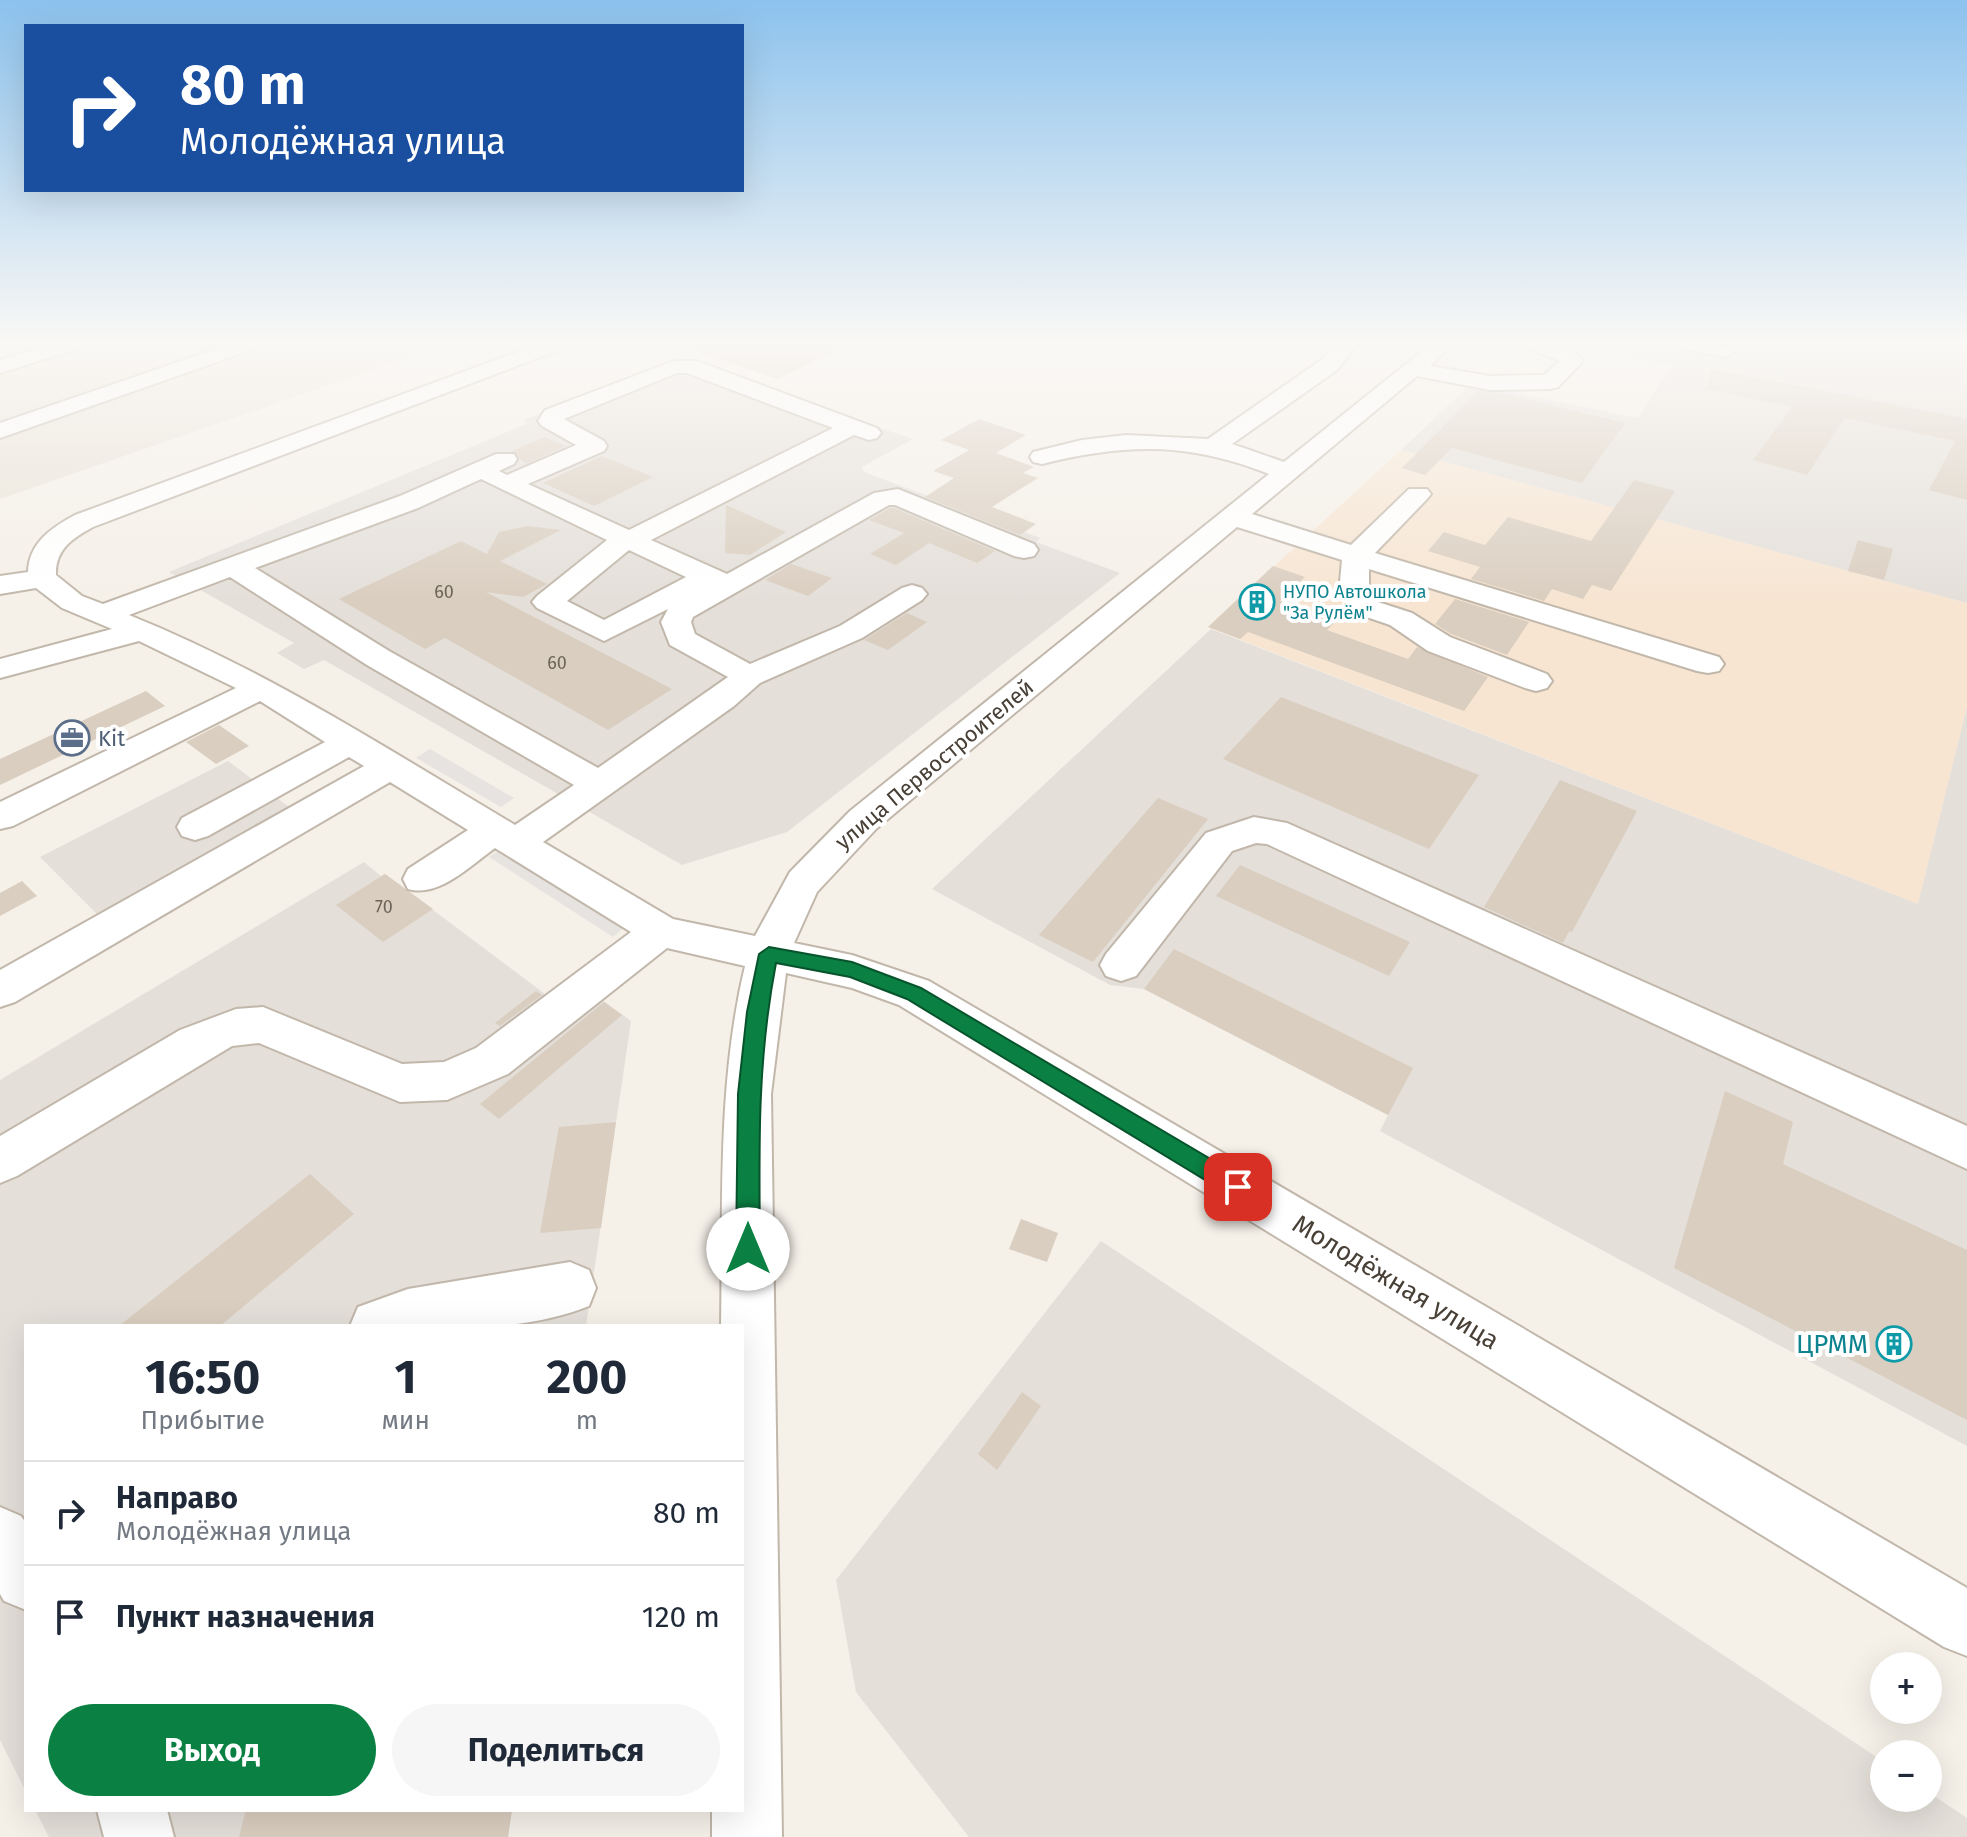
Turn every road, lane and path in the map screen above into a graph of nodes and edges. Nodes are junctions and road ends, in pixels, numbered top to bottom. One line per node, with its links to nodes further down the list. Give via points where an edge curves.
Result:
1 (328, 430): 18 (street, via 66,530 47,548)
2 (566, 430): 11 (street, via 595,446)
3 (847, 430): 14 (street)
4 (860, 430): 7 (street)
5 (1237, 430): 8 (street)
6 (1339, 430): 10 (street, улица Первостроителей)
7 (878, 436)
8 (1213, 447): 9 (street, via 1102,444); 10 (street)
9 (1042, 457)
10 (1288, 472): 13 (street, улица Первостроителей)
11 (497, 473): 14 (street); 17 (street)
12 (1418, 494): 16 (street)
13 (1233, 517): 16 (street); 37 (street, улица Первостроителей, via 863,820 797,891)
14 (629, 540): 20 (street); 20 (street, via 547,602 604,632)
15 (1024, 550): 20 (street, via 891,496)
16 (1356, 556): 24 (street); 27 (street, via 1354,593 1365,607 1414,626 1461,655)
17 (232, 566): 22 (street); 31 (street, via 378,658)
18 (42, 578): 19 (street); 22 (street, Молодёжная улица, via 72,602)
19 (0, 585)
20 (703, 588): 26 (street, via 676,622 681,639)
21 (912, 594): 26 (street, via 851,632)
22 (100, 615): 23 (street, Молодёжная улица)
23 (140, 631): 25 (street); 28 (street, Молодёжная улица)
24 (1708, 664)
25 (0, 669)
26 (749, 676): 31 (street)
27 (1536, 681)
28 (261, 688): 29 (street, Молодёжная улица); 32 (street)
29 (350, 742): 30 (street, Молодёжная улица); 33 (street)
30 (391, 766): 34 (street, Молодёжная улица); 39 (street)
31 (599, 784): 34 (street)
32 (0, 817)
33 (195, 827)
34 (506, 836): 35 (street); 36 (street, Молодёжная улица)
35 (422, 879)
36 (661, 931): 37 (street, Молодёжная улица); 41 (street, via 492,1061 447,1081 400,1083 263,1025 243,1024 196,1043)
37 (769, 954): 44 (street, Молодёжная улица, via 852,970 914,993); 47 (street, улица Первостроителей, via 748,1094)
38 (1121, 965): 40 (street, via 1219,842 1254,830 1274,832)
39 (0, 990)
40 (1967, 1148)
41 (0, 1161)
42 (570, 1288): 43 (street, via 408,1315)
43 (383, 1324)
44 (1967, 1624)
45 (133, 1812): 46 (street)
46 (139, 1837)
47 (747, 1837)

